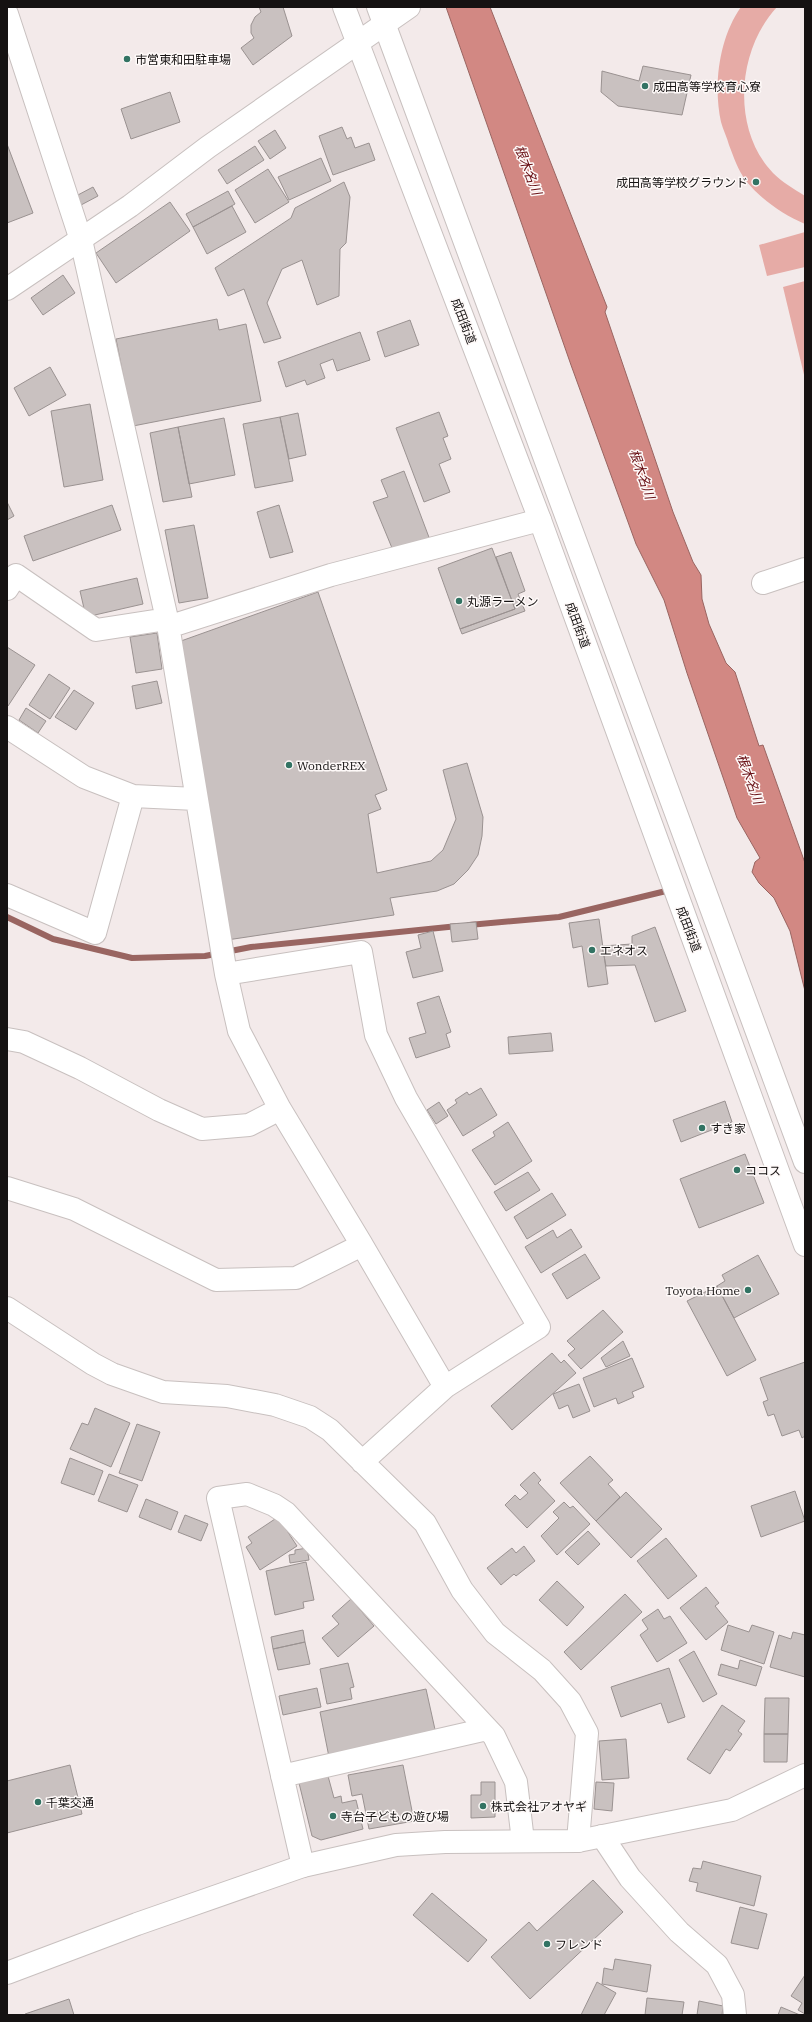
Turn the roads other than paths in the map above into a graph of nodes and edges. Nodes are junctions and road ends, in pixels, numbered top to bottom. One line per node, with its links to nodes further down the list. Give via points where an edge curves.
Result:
1 (344, 7): 5 (main road, 成田街道)
2 (409, 7): 4 (main road)
3 (7, 14): 6 (main road)
4 (381, 16): 5 (main road); 20 (main road)
5 (356, 43): 6 (main road); 8 (main road, 成田街道)
6 (81, 240): 7 (main road); 12 (main road)
7 (7, 289)
8 (540, 520): 12 (main road, via 331,575); 23 (main road, 成田街道)
9 (805, 568): 11 (main road)
10 (10, 578): 12 (main road, via 96,630)
11 (763, 583)
12 (167, 623): 15 (main road)
13 (7, 728): 14 (main road, via 84,777)
14 (133, 796): 15 (main road); 16 (main road, via 95,933)
15 (196, 798): 17 (main road)
16 (7, 895)
17 (226, 970): 19 (main road, via 239,1031); 25 (main road, via 361,952 376,1035 406,1098 539,1327)
18 (7, 1038): 19 (main road, via 24,1042 80,1068 159,1110 202,1129 249,1125)
19 (280, 1109): 22 (main road)
20 (805, 1162)
21 (7, 1188): 22 (main road, via 74,1210 216,1280 296,1278)
22 (362, 1245): 25 (main road)
23 (805, 1245)
24 (7, 1308): 26 (main road, via 112,1374 163,1392 227,1396 275,1406 310,1417 330,1430)
25 (445, 1387): 26 (main road)
26 (362, 1462): 32 (main road, via 425,1523 462,1590 495,1633 542,1670 570,1701 587,1733)
27 (487, 1729): 29 (main road); 29 (main road, via 286,1513 247,1494 218,1498); 31 (main road, via 494,1736 516,1782)
28 (805, 1775): 30 (main road, via 732,1810)
29 (282, 1776): 33 (main road)
30 (602, 1836): 32 (main road); 35 (main road, via 630,1878 679,1932 716,1965 733,1995)
31 (523, 1841): 32 (main road); 33 (main road, via 396,1845)
32 (578, 1841)
33 (303, 1866): 34 (main road)
34 (7, 1973)
35 (735, 2015)

